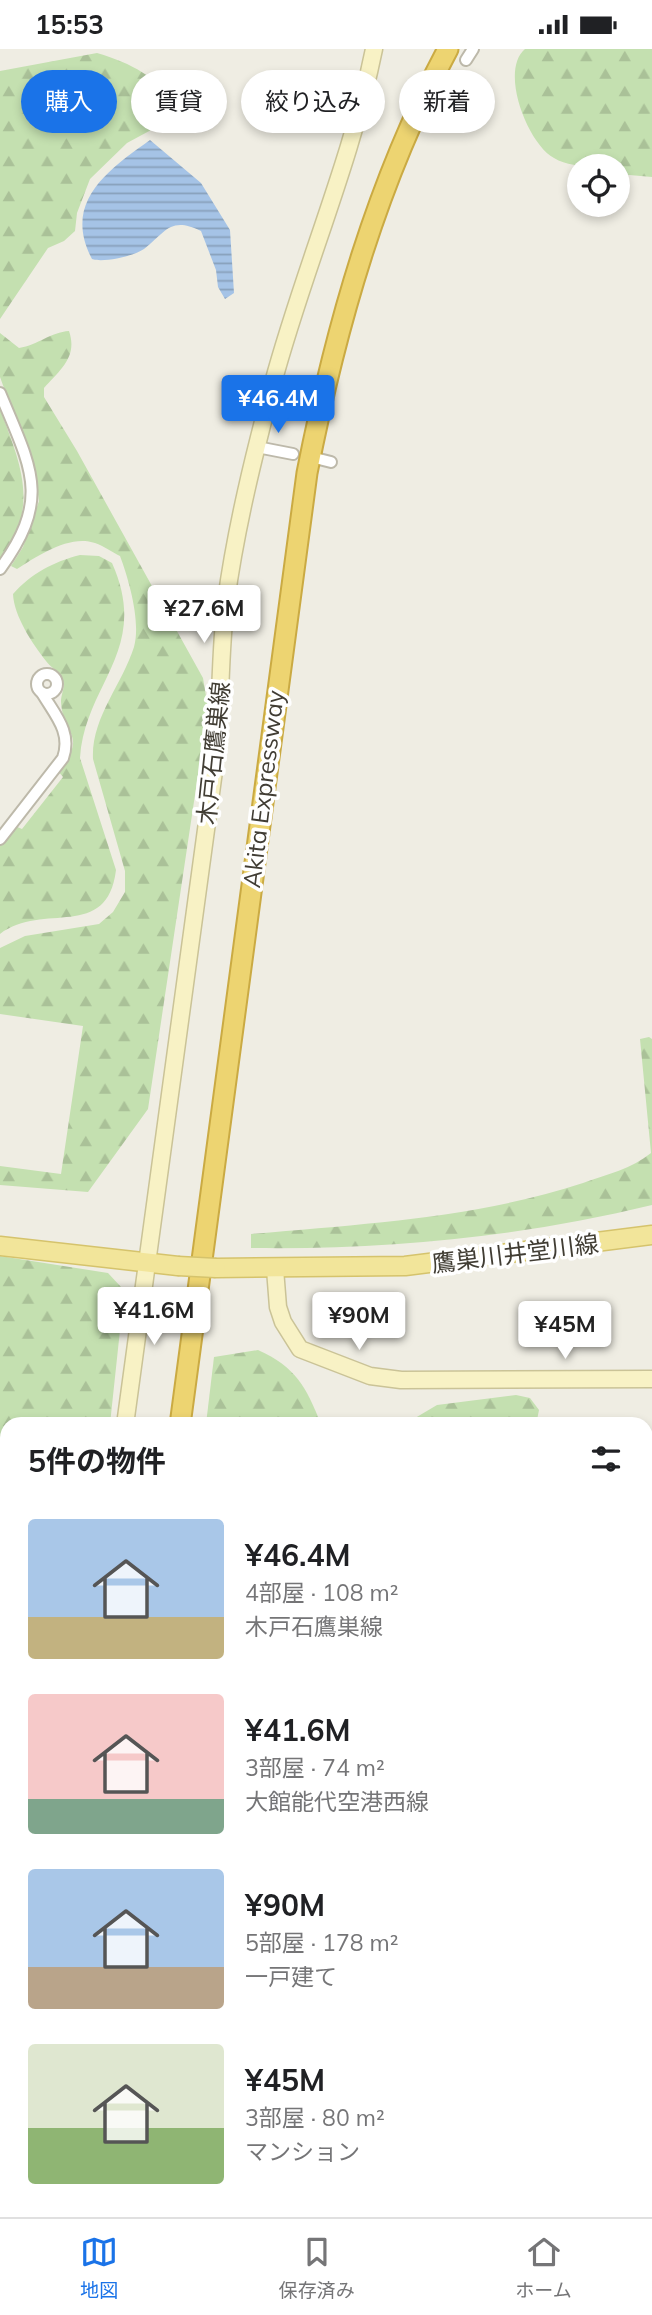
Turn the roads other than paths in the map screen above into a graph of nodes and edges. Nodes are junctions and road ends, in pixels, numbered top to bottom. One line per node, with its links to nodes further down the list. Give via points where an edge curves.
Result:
1 (374, 49): 7 (main road, 木戸石鷹巣線, via 360,113 291,319)
2 (436, 49): 20 (highway, Akita Expressway, via 359,230 318,369 299,464)
3 (448, 49): 21 (highway, Akita Expressway, via 409,131 363,248 326,382 307,473)
4 (473, 49): 5 (street)
5 (466, 59)
6 (0, 393): 11 (street, via 22,447 33,504 26,528)
7 (257, 447): 8 (street); 16 (main road, 木戸石鷹巣線, via 226,600 216,749)
8 (293, 454)
9 (319, 459): 10 (street)
10 (331, 462)
11 (0, 569)
12 (43, 693): 13 (street, via 67,736 66,748)
13 (0, 839)
14 (652, 1235): 17 (main road, 鷹巣川井堂川線, via 444,1262)
15 (0, 1246): 16 (main road, 鷹巣川井堂川線)
16 (147, 1264): 17 (main road, 鷹巣川井堂川線, bridge); 19 (main road, 木戸石鷹巣線)
17 (275, 1269): 18 (main road, via 278,1307 300,1349 370,1376 401,1380)
18 (652, 1379)
19 (126, 1417)
20 (171, 1417)
21 (181, 1417)

